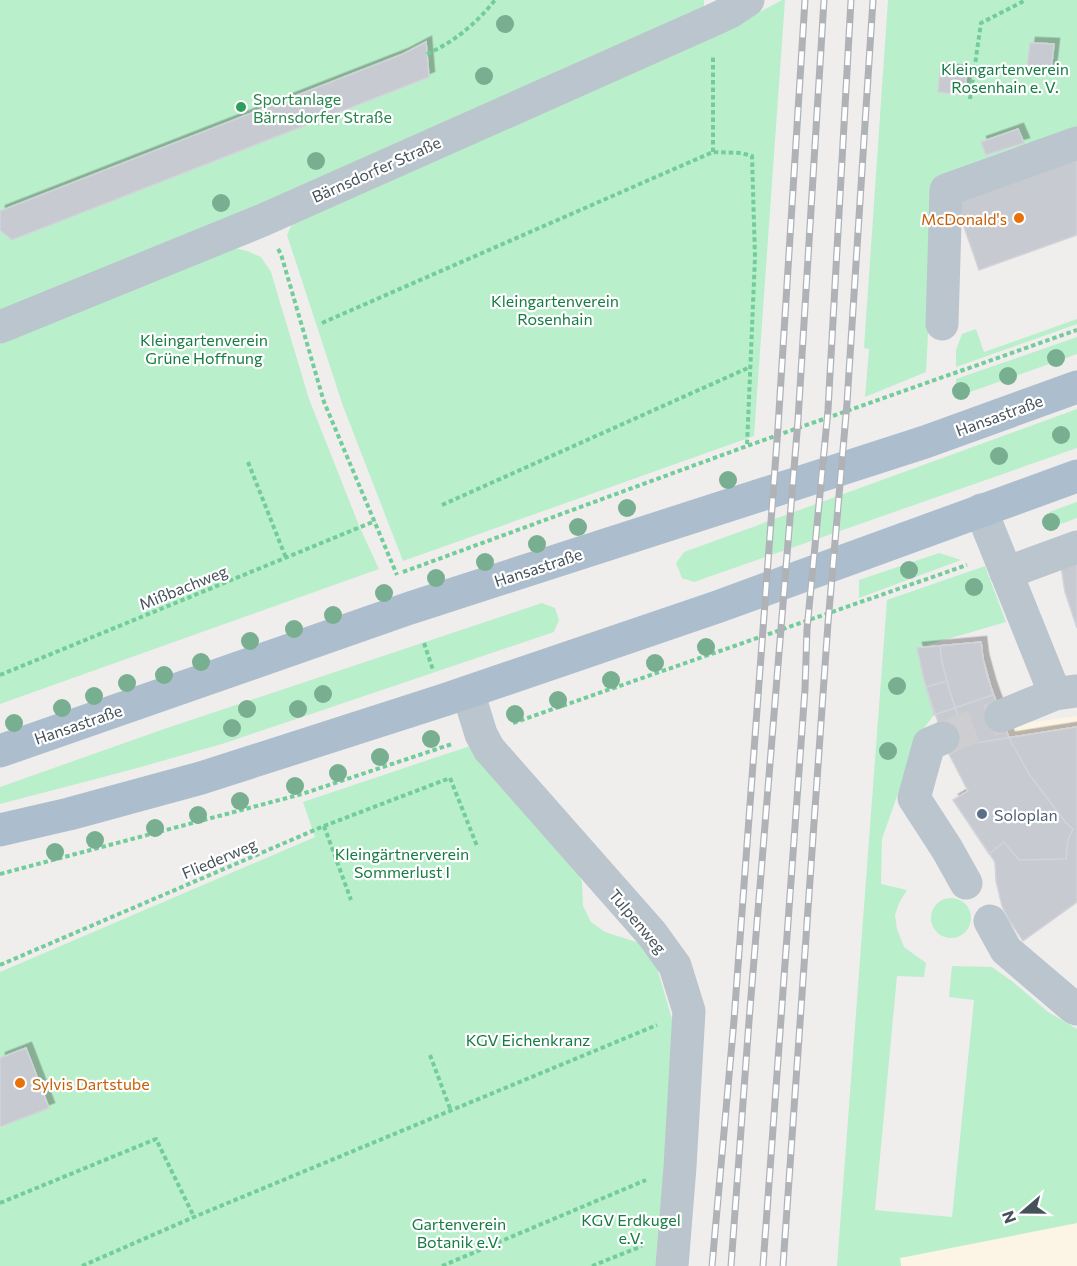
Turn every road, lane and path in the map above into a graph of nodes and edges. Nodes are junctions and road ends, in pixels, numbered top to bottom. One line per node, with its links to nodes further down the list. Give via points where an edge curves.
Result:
1 (495, 0): 5 (path, via 461,34)
2 (748, 0): 4 (street, Bärnsdorfer Straße)
3 (1026, 0): 6 (path, via 981,23)
4 (713, 20): 8 (path); 9 (street, Bärnsdorfer Straße)
5 (427, 54)
6 (970, 99)
7 (1077, 143): 11 (street, via 946,190)
8 (713, 152): 10 (path); 14 (path, via 752,156 755,257)
9 (263, 220): 12 (street, Bärnsdorfer Straße); 21 (path, via 281,254 324,402)
10 (322, 323)
11 (942, 324)
12 (0, 327)
13 (1077, 330): 16 (path)
14 (750, 367): 16 (path); 19 (path)
15 (1077, 387): 33 (main road, Hansastraße, via 925,442 410,608)
16 (747, 446): 21 (path, via 397,574)
17 (248, 462): 23 (path)
18 (1077, 476): 20 (main road)
19 (442, 505)
20 (981, 510): 24 (street); 28 (main road, via 717,607)
21 (375, 521): 23 (path, Mißbachweg)
22 (1077, 547): 24 (street)
23 (286, 558): 26 (path, Mißbachweg)
24 (1003, 563): 29 (street); 31 (path)
25 (424, 643): 27 (path)
26 (0, 673)
27 (434, 673)
28 (468, 692): 31 (street, Tulpenweg); 35 (main road, via 201,778)
29 (1066, 693): 30 (street)
30 (1001, 716)
31 (481, 734): 37 (path, via 302,794); 43 (street, Tulpenweg, via 489,749 652,934 675,966)
32 (943, 738): 38 (street, via 929,744 914,798)
33 (0, 751)
34 (324, 826): 36 (path, Fliederweg, via 450,778); 39 (path); 41 (path, Fliederweg)
35 (0, 830)
36 (477, 846)
37 (0, 874)
38 (966, 883)
39 (351, 900)
40 (990, 921): 42 (street, via 1006,950)
41 (0, 965)
42 (1077, 1009)
43 (689, 1011): 45 (path); 46 (street, Tulpenweg)
44 (430, 1055): 45 (path)
45 (452, 1111): 48 (path)
46 (680, 1167): 49 (street, Tulpenweg); 51 (path)
47 (0, 1203): 48 (path, via 156,1139)
48 (194, 1217): 50 (path)
49 (675, 1234): 52 (path); 53 (street, Tulpenweg)
50 (82, 1266)
51 (442, 1266)
52 (592, 1266)
53 (672, 1266)

